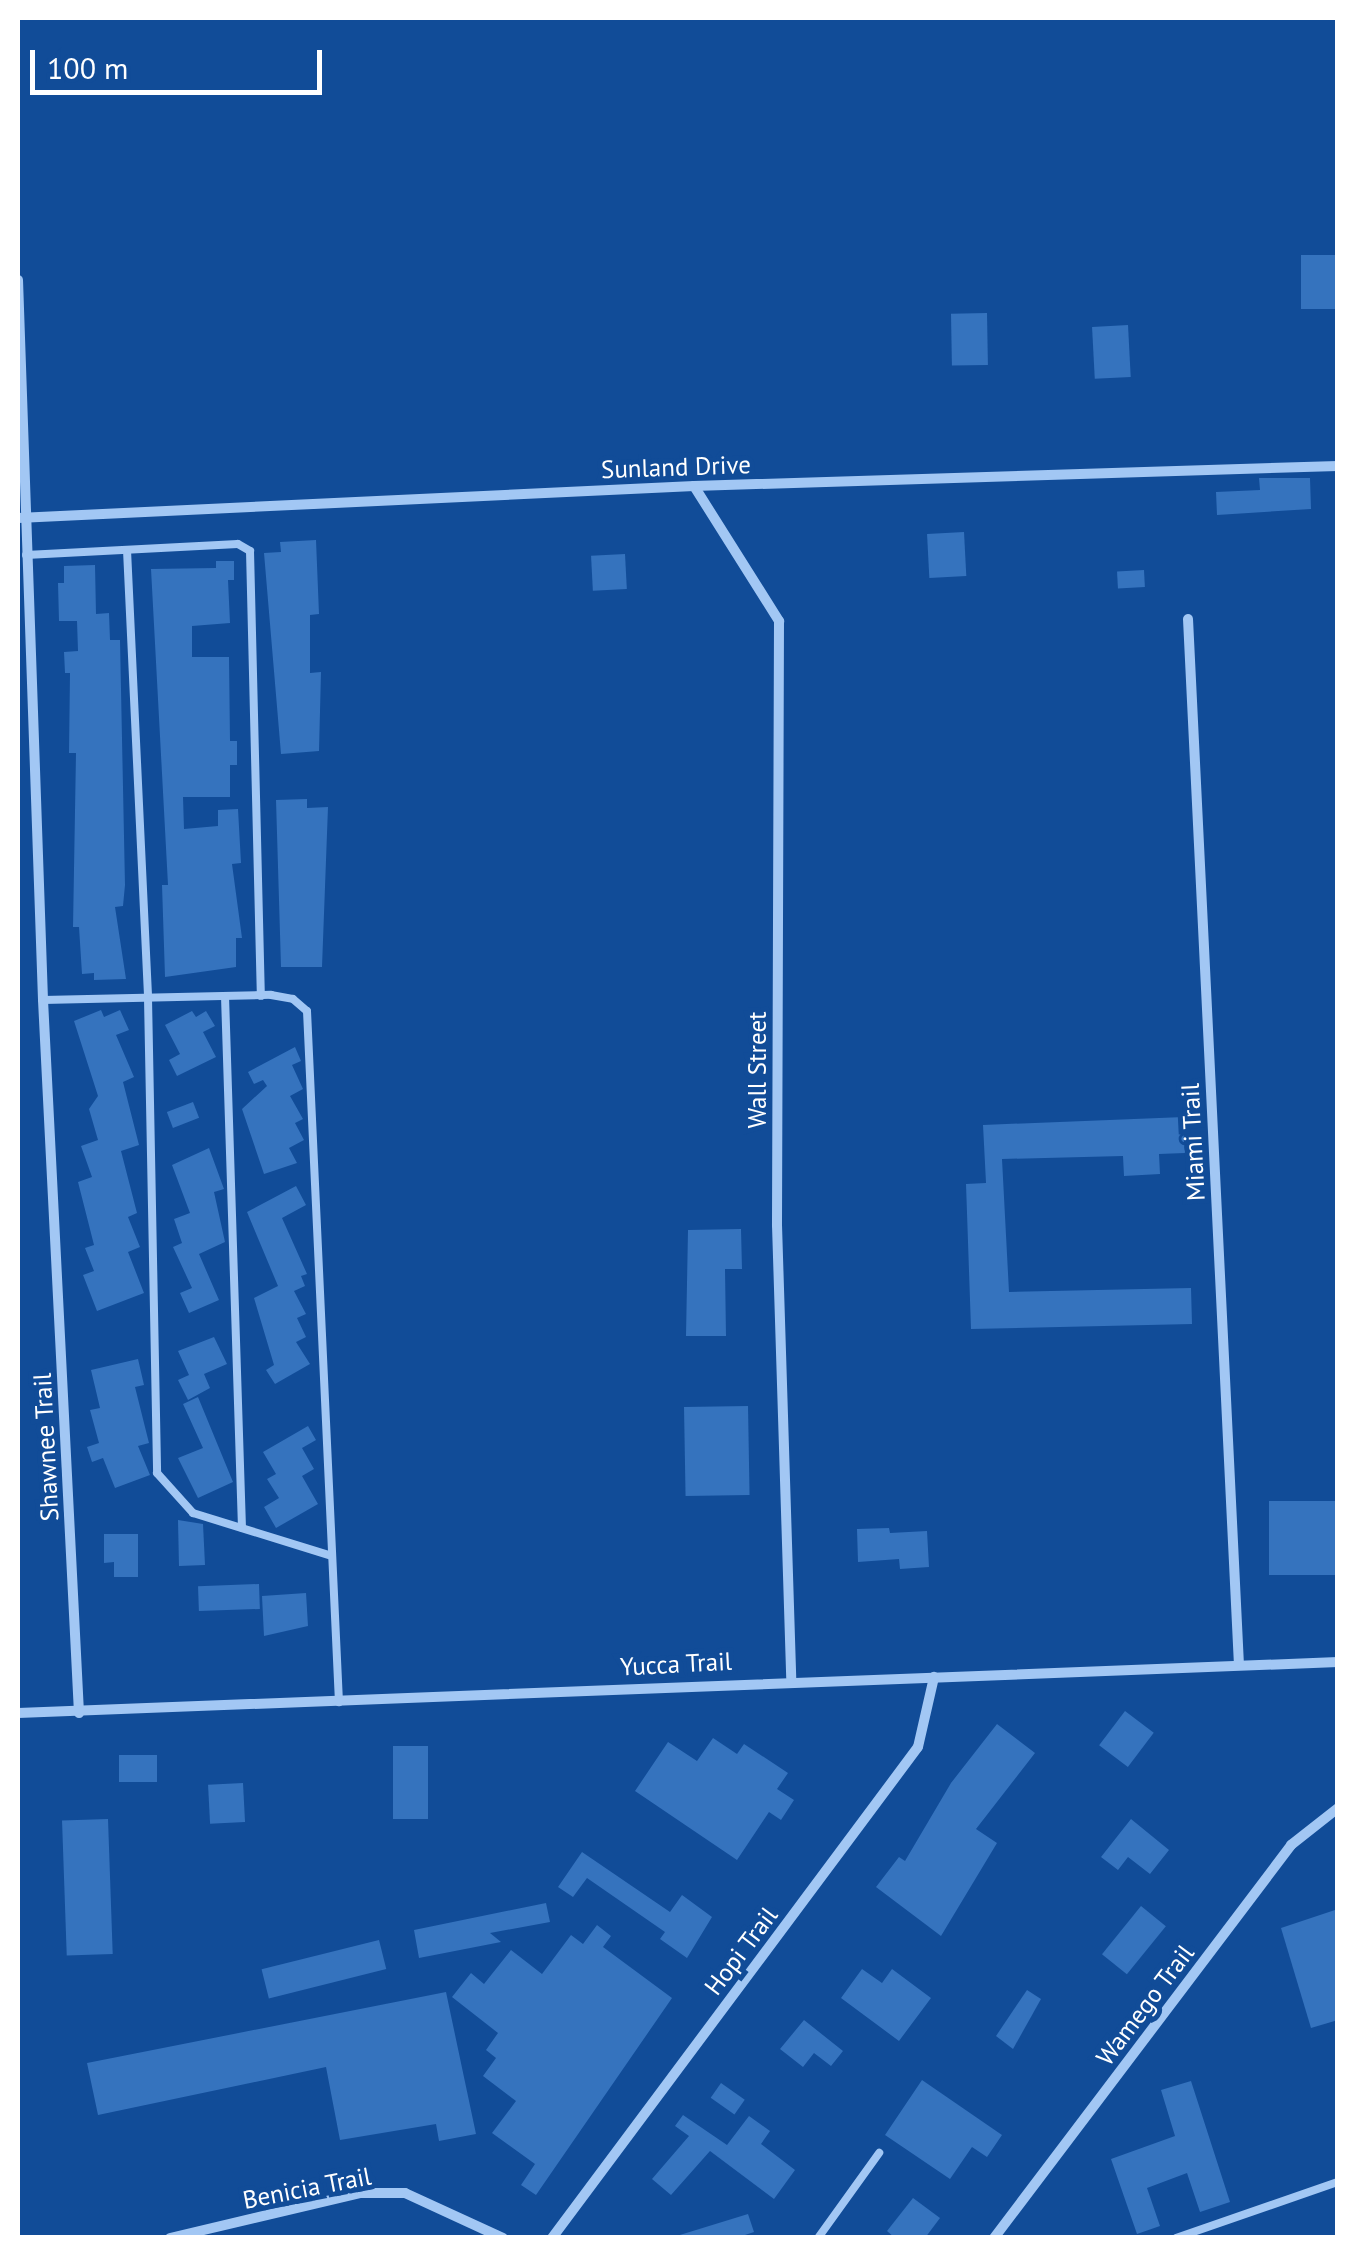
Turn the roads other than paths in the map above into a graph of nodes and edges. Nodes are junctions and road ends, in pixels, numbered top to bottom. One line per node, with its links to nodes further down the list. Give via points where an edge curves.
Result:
1 (18, 280): 4 (street, Shawnee Trail)
2 (1338, 466): 3 (street, Sunland Drive)
3 (694, 486): 4 (street, Sunland Drive); 17 (street, Wall Street, via 779,622 776,1225)
4 (21, 518): 6 (street, Shawnee Trail)
5 (127, 550): 6 (lane); 9 (lane, via 238,544 250,551); 10 (lane)
6 (26, 555): 11 (street, Shawnee Trail)
7 (1188, 619): 15 (street, Miami Trail)
8 (225, 996): 9 (lane); 10 (lane); 12 (lane)
9 (261, 996): 13 (lane, via 293,998 307,1011)
10 (148, 998): 11 (lane); 12 (lane, via 157,1473 193,1513)
11 (43, 1000): 20 (street, Shawnee Trail)
12 (242, 1528): 13 (lane)
13 (332, 1556): 18 (lane)
14 (1338, 1662): 15 (street, Yucca Trail)
15 (1239, 1664): 16 (street, Yucca Trail)
16 (934, 1677): 17 (street, Yucca Trail); 26 (street, Hopi Trail, via 918,1747)
17 (791, 1678): 18 (street, Yucca Trail)
18 (339, 1702): 20 (street, Yucca Trail)
19 (18, 1713): 20 (street, Yucca Trail)
20 (79, 1713)
21 (1338, 1808): 28 (street, Wamego Trail, via 1290,1845)
22 (879, 2153): 27 (lane)
23 (1338, 2182): 29 (lane)
24 (170, 2238): 25 (street, Benicia Trail, via 360,2193 405,2192)
25 (503, 2238)
26 (552, 2238)
27 (818, 2238)
28 (994, 2238)
29 (1176, 2238)

